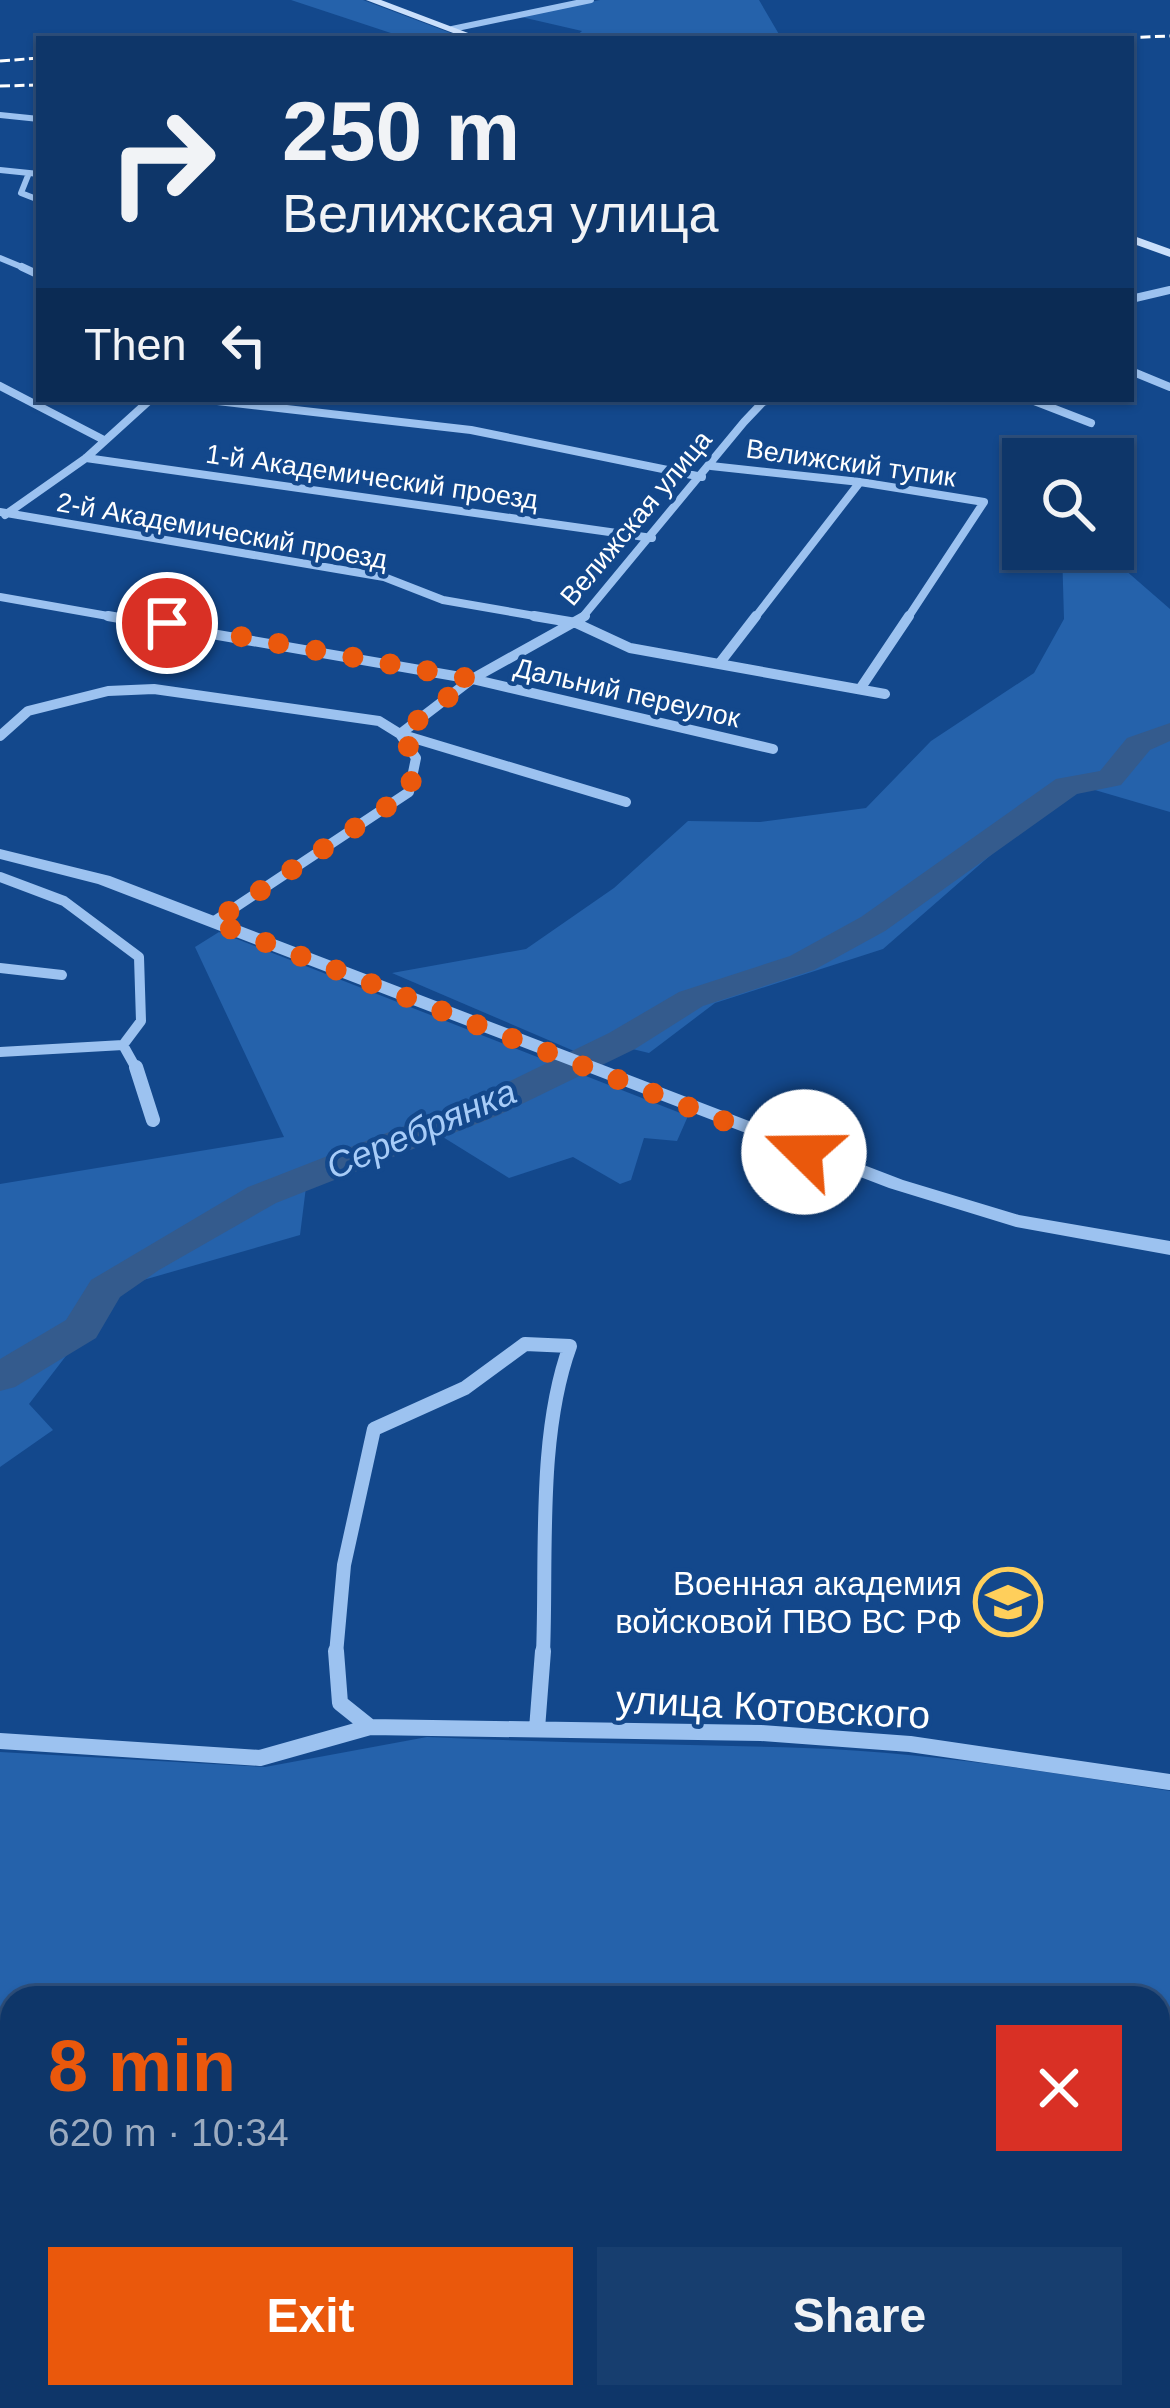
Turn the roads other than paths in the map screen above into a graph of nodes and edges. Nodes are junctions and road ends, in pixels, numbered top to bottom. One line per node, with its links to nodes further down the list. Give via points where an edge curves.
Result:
1 (371, 0): 3 (main road)
2 (590, 0): 3 (street)
3 (452, 29): 4 (main road)
4 (471, 36)
5 (0, 115): 6 (street)
6 (36, 119)
7 (0, 170): 8 (street)
8 (28, 173): 9 (street); 10 (street, via 21,193)
9 (36, 174)
10 (36, 199)
11 (1134, 240): 12 (main road)
12 (1170, 253)
13 (0, 258): 14 (street)
14 (36, 274)
15 (1170, 290): 16 (street)
16 (1134, 298)
17 (1134, 372): 19 (street)
18 (0, 386): 25 (street)
19 (1170, 387)
20 (147, 402): 25 (street)
21 (226, 402): 28 (street, via 471,430)
22 (762, 402): 27 (street, Велижская улица)
23 (1037, 402): 24 (street)
24 (1090, 423)
25 (102, 439): 26 (street)
26 (86, 458): 30 (street); 31 (street, 1-й Академический проезд)
27 (711, 466): 28 (street, Велижская улица); 29 (street, Велижский тупик)
28 (702, 477): 31 (street, Велижская улица)
29 (860, 482): 34 (street); 36 (street, Велижский тупик, via 984,502)
30 (2, 516): 33 (street, 2-й Академический проезд, via 384,577 443,600)
31 (652, 538): 33 (street, Велижская улица)
32 (0, 597): 35 (street, Дальний переулок)
33 (576, 623): 34 (street, 2-й Академический проезд, via 630,648); 35 (street, Велижская улица)
34 (718, 664): 36 (street, 2-й Академический проезд)
35 (472, 679): 38 (street, Велижская улица); 40 (street, Дальний переулок)
36 (860, 689): 37 (street, 2-й Академический проезд)
37 (885, 694)
38 (400, 734): 39 (street, via 379,721 154,689 28,711); 41 (street); 44 (street, via 416,758 409,792)
39 (0, 736)
40 (773, 748)
41 (626, 802)
42 (0, 854): 44 (street, via 104,880)
43 (0, 878): 47 (street, via 64,901 139,957 141,1021)
44 (213, 922): 50 (street, via 804,1152 1016,1221)
45 (0, 968): 46 (street)
46 (62, 975)
47 (123, 1045): 48 (street); 49 (street)
48 (0, 1052)
49 (153, 1120)
50 (1170, 1247)
51 (370, 1727): 52 (street, улица Котовского); 52 (street, via 340,1703 334,1666 351,1526 374,1429 465,1388 525,1345 570,1346 560,1370 546,1511); 53 (street, улица Котовского, via 260,1758)
52 (537, 1730): 54 (street, улица Котовского, via 889,1742)
53 (0, 1741)
54 (1170, 1782)

